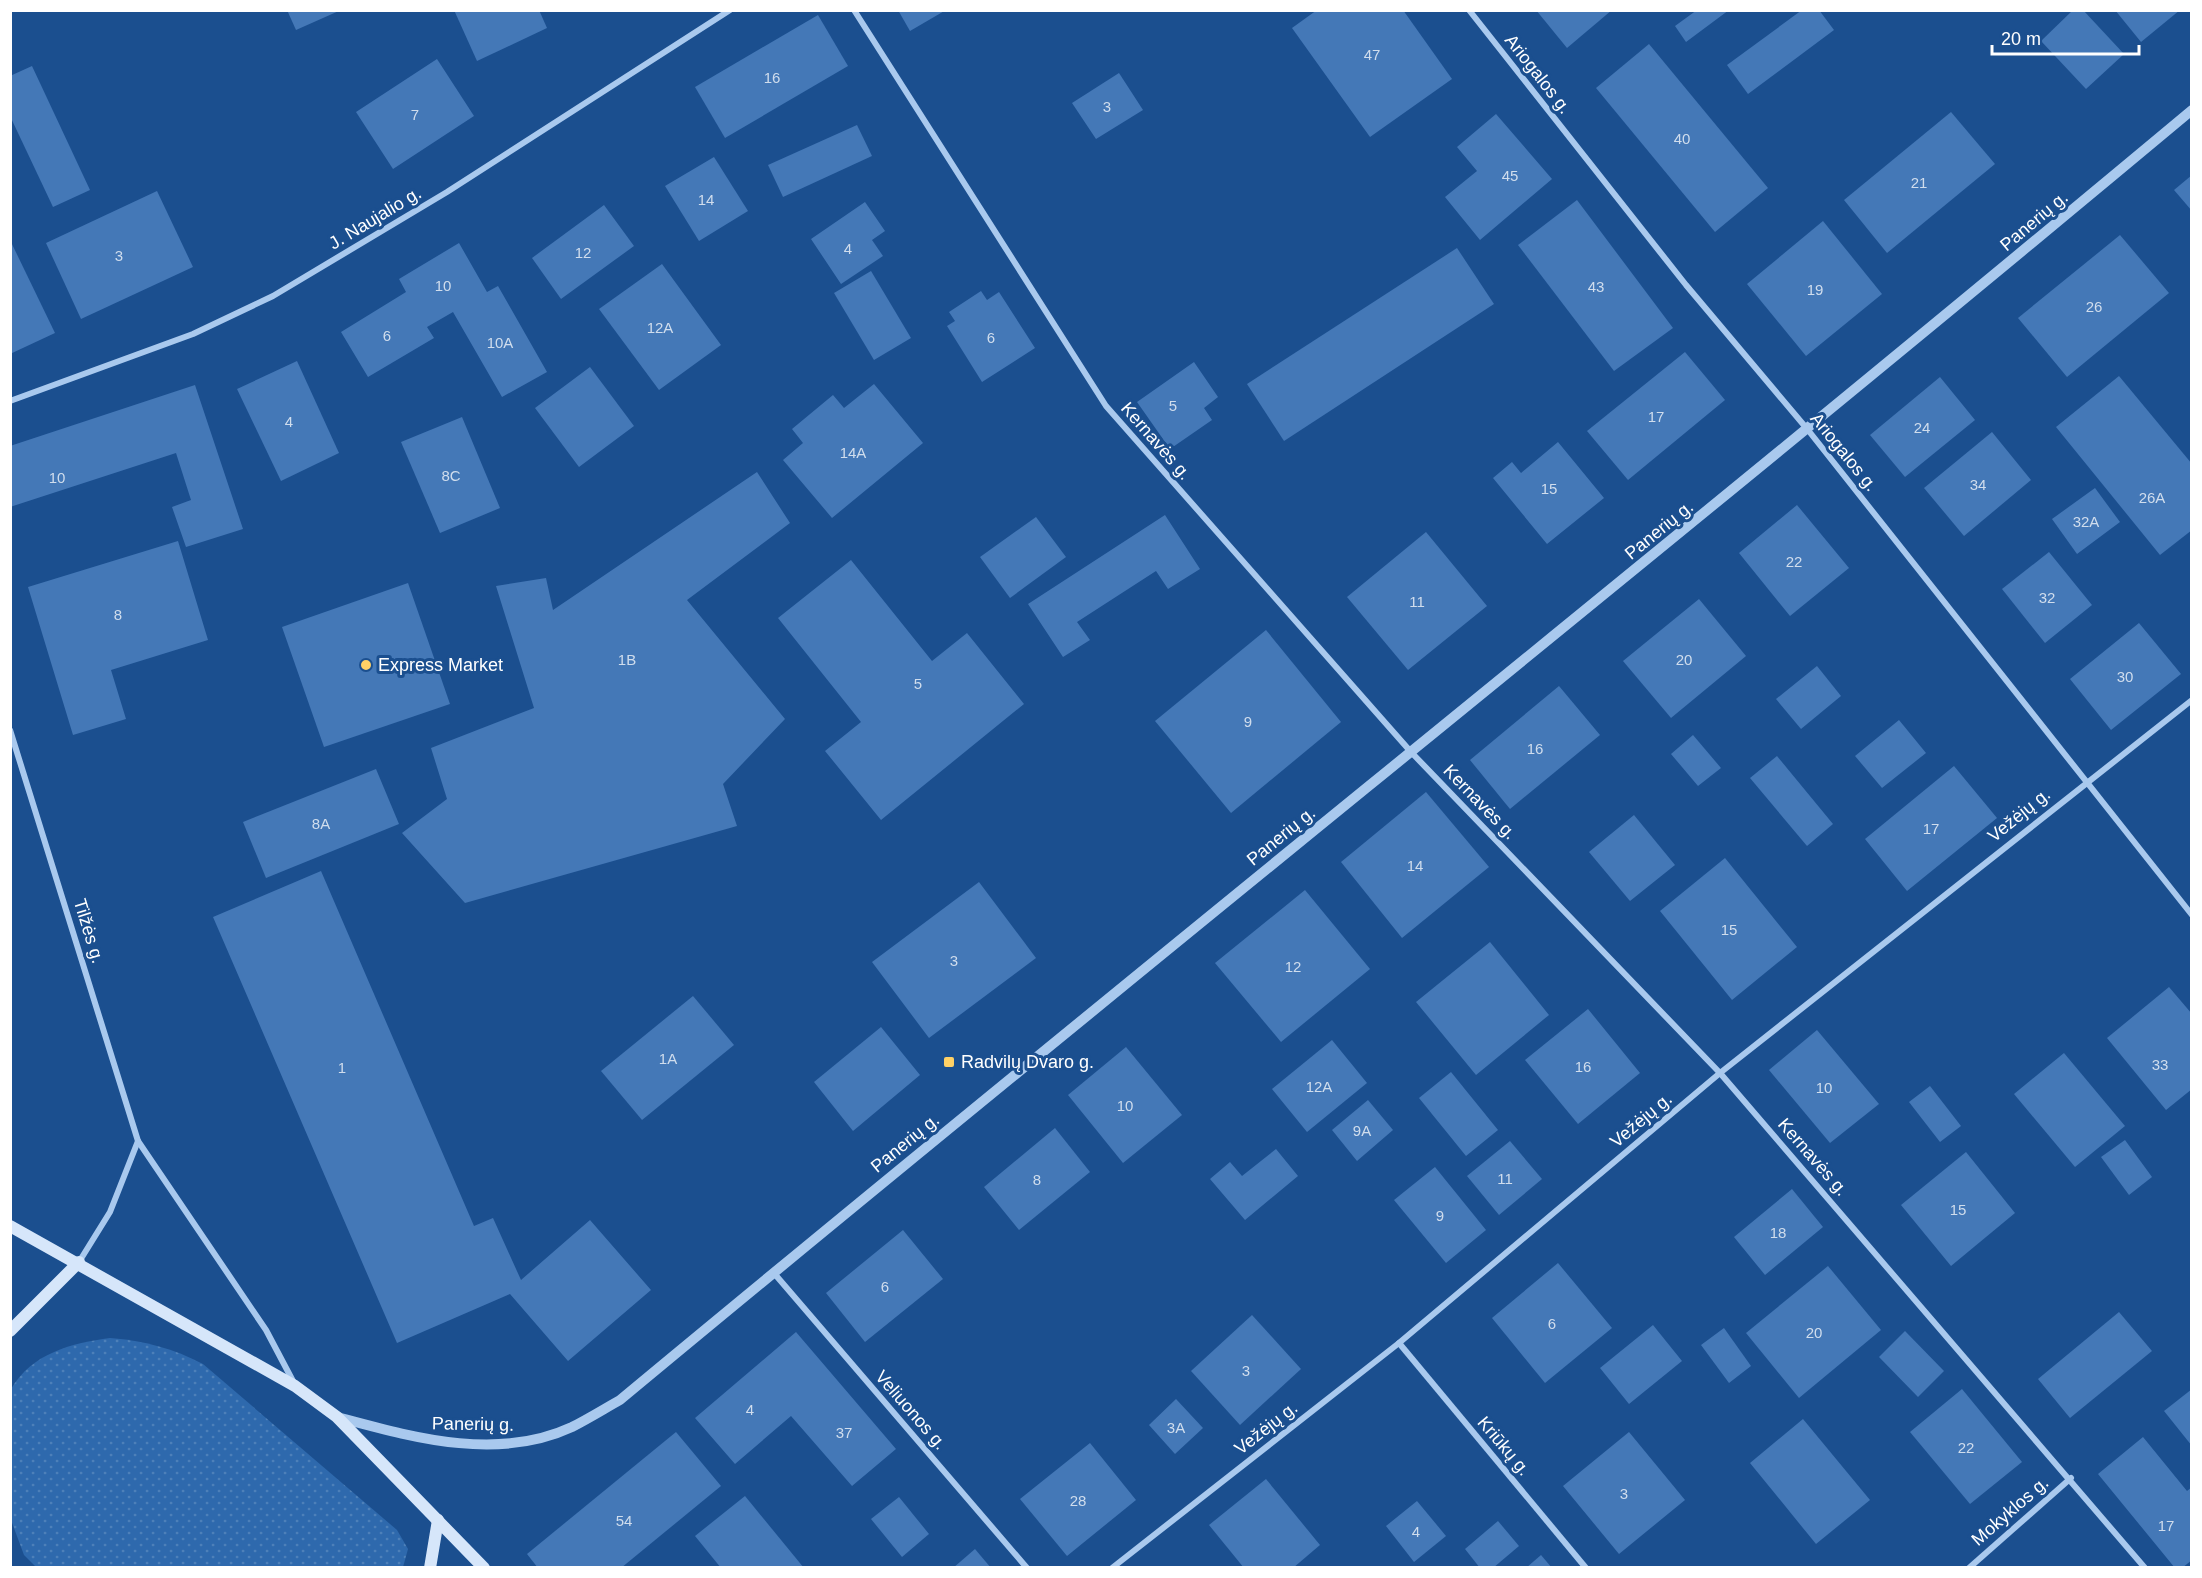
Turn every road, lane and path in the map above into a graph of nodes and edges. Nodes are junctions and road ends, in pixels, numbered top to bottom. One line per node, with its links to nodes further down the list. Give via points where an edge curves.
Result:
1 (730, 10): 5 (street, J. Naujalio g., via 447,192 273,296 193,334)
2 (854, 10): 9 (street, Kernavės g., via 1106,406)
3 (1468, 10): 6 (street, Ariogalos g., via 1686,285)
4 (2192, 110): 6 (street, Panerių g.)
5 (10, 401)
6 (1808, 430): 9 (street, Panerių g.); 10 (street, Ariogalos g.)
7 (2192, 700): 10 (street, Vežėjų g.)
8 (10, 730): 13 (street, Tilžės g.)
9 (1411, 752): 12 (street, Kernavės g.); 16 (street, Panerių g.)
10 (2086, 781): 11 (street, Ariogalos g.); 12 (street, Vežėjų g.)
11 (2192, 915)
12 (1720, 1073): 18 (street, Vežėjų g.); 21 (street, Kernavės g.)
13 (138, 1141): 15 (street, via 110,1212); 19 (street, Tilžės g., via 266,1330)
14 (10, 1226): 15 (main road)
15 (79, 1262): 17 (main road); 19 (main road)
16 (773, 1272): 20 (street, Panerių g., via 620,1400 570,1428 520,1442 470,1444 426,1440); 25 (street, Veliuonos g.)
17 (10, 1331)
18 (1399, 1343): 26 (street, Vežėjų g.); 27 (street, Kriūkų g.)
19 (295, 1386): 20 (main road)
20 (337, 1418): 22 (main road)
21 (2070, 1478): 28 (street, Mokyklos g.); 29 (street, Kernavės g.)
22 (438, 1520): 23 (main road); 24 (main road)
23 (430, 1568)
24 (484, 1568)
25 (1027, 1568)
26 (1113, 1568)
27 (1586, 1568)
28 (1969, 1568)
29 (2145, 1568)

